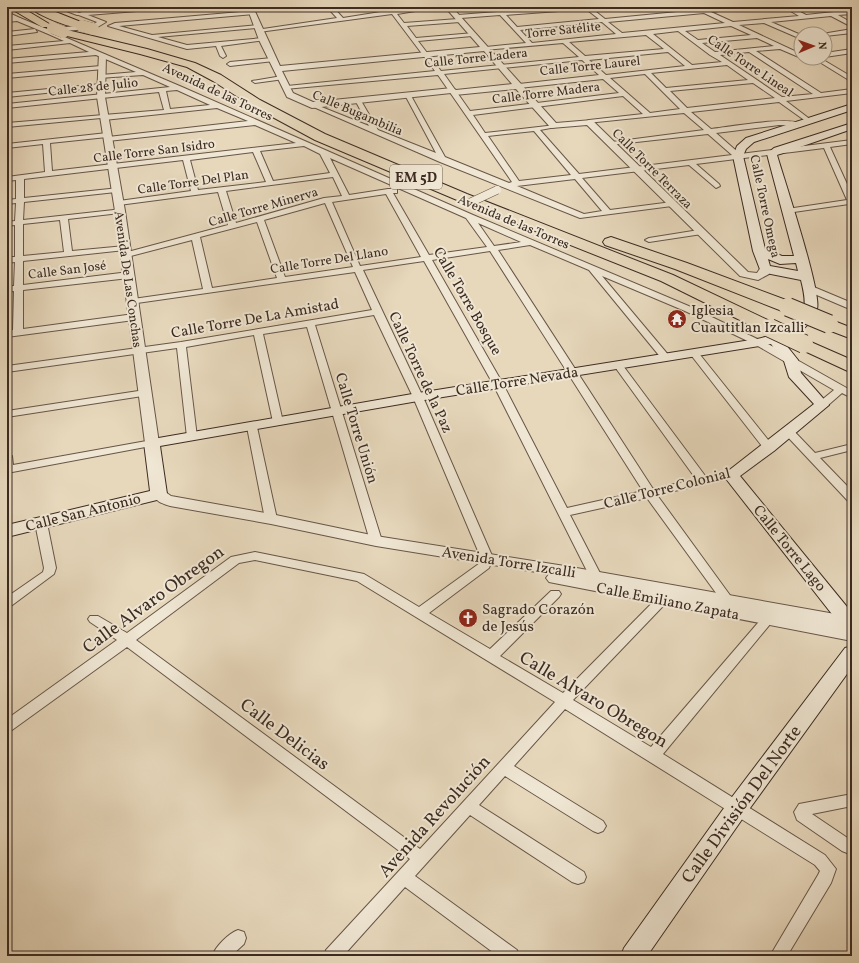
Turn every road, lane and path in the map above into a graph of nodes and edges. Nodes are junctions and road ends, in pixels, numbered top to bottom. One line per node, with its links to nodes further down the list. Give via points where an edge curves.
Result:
1 (13, 7): 39 (highway, EM 5D)
2 (35, 7): 32 (highway, EM 5D, via 53,16)
3 (59, 7): 20 (street)
4 (160, 7): 14 (street)
5 (274, 7): 15 (street)
6 (330, 7): 26 (street)
7 (437, 7): 16 (street)
8 (448, 7): 24 (street)
9 (587, 7): 13 (street); 28 (street)
10 (695, 7): 17 (street)
11 (746, 7): 17 (street)
12 (787, 7): 23 (street)
13 (550, 8): 21 (street)
14 (101, 10): 20 (street)
15 (251, 10): 34 (street, Calle Bugambilia); 45 (street, via 111,26)
16 (393, 12): 26 (street); 33 (street)
17 (706, 12): 28 (street); 30 (street)
18 (852, 12): 22 (street, Torre Satélite)
19 (7, 14): 25 (street, Avenida de las Torres)
20 (78, 14): 32 (street, via 101,21)
21 (502, 14): 24 (street); 35 (street)
22 (832, 14): 23 (street, Torre Satélite); 31 (street)
23 (805, 17): 29 (street, Torre Satélite)
24 (459, 18): 33 (street); 43 (street)
25 (18, 19): 27 (street); 39 (street, Avenida de las Torres)
26 (342, 19): 34 (street)
27 (7, 20)
28 (605, 21): 35 (street); 46 (street)
29 (765, 22): 30 (street, Torre Satélite); 44 (street)
30 (734, 25): 36 (street, Torre Satélite); 47 (street)
31 (852, 25)
32 (92, 26): 39 (street); 199 (highway, EM 5D, bridge, via 198,61 265,100 327,131 475,191 788,306)
33 (403, 26): 49 (street)
34 (258, 28): 45 (street); 48 (street, Calle Bugambilia)
35 (516, 29): 53 (street)
36 (680, 30): 40 (street, Torre Satélite); 51 (street, Calle Torre Lineal)
37 (852, 30): 41 (street)
38 (35, 31): 42 (street)
39 (58, 33): 55 (street); 63 (street, Avenida de las Torres); 197 (highway, EM 5D, via 143,51 192,65 320,137 462,197 667,278)
40 (648, 33): 46 (street, Torre Satélite); 57 (street)
41 (833, 33)
42 (7, 34)
43 (472, 34): 49 (street); 56 (street)
44 (793, 34)
45 (148, 36): 52 (street, via 187,47)
46 (622, 36): 50 (street, Torre Satélite)
47 (758, 36): 51 (street); 54 (street)
48 (263, 40): 52 (street); 69 (street, Calle Bugambilia)
49 (414, 40): 66 (street)
50 (565, 42): 53 (street, Torre Satélite); 68 (street)
51 (696, 42): 64 (street, Calle Torre Lineal)
52 (218, 45): 67 (street)
53 (530, 45): 56 (street, Torre Satélite)
54 (781, 47): 58 (street); 60 (street)
55 (7, 48)
56 (486, 49): 66 (street, Torre Satélite); 73 (street)
57 (668, 50): 68 (street, Calle Torre Ladera); 75 (street)
58 (750, 50): 64 (street); 97 (street)
59 (852, 51): 62 (street)
60 (793, 52)
61 (833, 52): 62 (street)
62 (836, 53): 65 (street)
63 (100, 54): 70 (street); 78 (street, Avenida de las Torres); 82 (street, Avenida De Las Conchas)
64 (712, 54): 71 (street, Calle Torre Lineal)
65 (833, 54)
66 (425, 55): 76 (street, Torre Satélite); 79 (street)
67 (223, 56)
68 (584, 58): 73 (street, Calle Torre Ladera); 81 (street)
69 (272, 60): 72 (street); 76 (street, Calle Bugambilia)
70 (7, 61)
71 (728, 63): 75 (street, Calle Torre Laurel); 86 (street, Calle Torre Lineal)
72 (230, 64)
73 (503, 66): 79 (street, Calle Torre Ladera); 87 (street)
74 (829, 66): 84 (street)
75 (690, 67): 77 (street, Calle Torre Laurel)
76 (277, 69): 83 (street, Calle Bugambilia)
77 (646, 72): 81 (street, Calle Torre Laurel); 91 (street)
78 (146, 73): 82 (street); 88 (street, Avenida de las Torres)
79 (439, 73): 89 (street, Calle Torre Ladera); 92 (street)
80 (7, 76): 82 (street)
81 (605, 76): 87 (street, Calle Torre Laurel); 95 (street)
82 (101, 77): 96 (street); 98 (street, Avenida De Las Conchas)
83 (282, 78): 85 (street); 89 (street, Calle Bugambilia)
84 (852, 80)
85 (255, 81)
86 (755, 81): 91 (street); 99 (street, Calle Torre Lineal)
87 (519, 86): 92 (street, Calle Torre Laurel); 102 (street)
88 (180, 88): 90 (street, Calle 28 de Julio); 104 (street, Avenida de las Torres)
89 (287, 88): 101 (street, Calle Bugambilia, via 292,97)
90 (162, 90): 98 (street, Calle 28 de Julio); 107 (street)
91 (665, 90): 106 (street)
92 (454, 91): 94 (street, Calle Torre Laurel); 108 (street)
93 (852, 91): 97 (street)
94 (408, 94): 100 (street, Calle Torre Laurel); 134 (street)
95 (625, 94): 102 (street, Calle Torre Madera); 109 (street)
96 (7, 95)
97 (820, 95): 99 (street)
98 (101, 97): 103 (street, Calle 28 de Julio); 110 (street, Avenida De Las Conchas)
99 (782, 99): 106 (street); 111 (street, Calle Torre Lineal)
100 (358, 100): 101 (street, Calle Torre Laurel); 119 (street)
101 (312, 105): 119 (street, Calle Bugambilia)
102 (536, 105): 108 (street, Calle Torre Madera); 116 (street)
103 (7, 106)
104 (218, 106): 107 (street); 113 (street, Avenida de las Torres)
105 (852, 107): 111 (main road, Calle Torre Omega)
106 (686, 111): 109 (street); 120 (street)
107 (168, 112): 110 (street)
108 (469, 113): 121 (street)
109 (648, 115): 112 (street)
110 (104, 117): 115 (street); 122 (street, Avenida De Las Conchas)
111 (809, 120): 114 (main road, Calle Torre Omega)
112 (589, 122): 116 (street); 126 (street, Calle Torre Terraza)
113 (253, 123): 122 (street); 125 (street, Avenida de las Torres)
114 (798, 124): 120 (street, via 779,123); 132 (main road, Calle Torre Omega, via 750,140 741,148)
115 (7, 125)
116 (554, 126): 118 (street)
117 (852, 126): 130 (main road, Calle Torre Omega)
118 (534, 128): 121 (street); 140 (street)
119 (376, 132): 134 (street, Calle Bugambilia)
120 (710, 132): 126 (street); 132 (street)
121 (484, 135): 144 (street)
122 (108, 137): 123 (street); 136 (street, Avenida De Las Conchas)
123 (46, 142): 128 (street); 138 (street)
124 (852, 142): 127 (street)
125 (304, 144): 129 (street, Calle Torre San Isidro); 131 (street, Avenida de las Torres)
126 (612, 144): 137 (street, Calle Torre Terraza)
127 (826, 145): 130 (street); 155 (street)
128 (7, 146)
129 (256, 150): 133 (street, Calle Torre San Isidro); 143 (street, Calle Torre Del Plan)
130 (778, 150): 132 (street); 160 (main road, Calle Torre Omega, via 772,154 772,160)
131 (323, 152): 139 (street); 149 (street, Avenida de las Torres)
132 (738, 156): 135 (street); 174 (main road, Calle Torre Omega)
133 (186, 158): 136 (street, Calle Torre San Isidro); 151 (street)
134 (443, 160): 145 (street, Calle Bugambilia)
135 (690, 162): 137 (street); 146 (street)
136 (112, 167): 138 (street, Calle Torre San Isidro); 148 (street, Avenida De Las Conchas)
137 (636, 169): 140 (street); 157 (street, Calle Torre Terraza)
138 (49, 175): 141 (street, Calle Torre San Isidro)
139 (334, 175): 143 (street, Calle Torre Del Plan); 152 (street)
140 (576, 177): 144 (street); 161 (street)
141 (20, 178): 142 (street, Calle Torre San Isidro); 154 (street)
142 (7, 179)
143 (270, 183): 147 (street, Calle Torre Del Plan)
144 (517, 184): 145 (street)
145 (508, 185): 159 (street, bridge); 161 (street, Calle Bugambilia, via 578,214 588,216)
146 (716, 186)
147 (221, 189): 151 (street, Calle Torre Del Plan); 167 (street)
148 (116, 190): 154 (street); 158 (street, Avenida De Las Conchas)
149 (411, 190): 150 (street, Calle Torre Minerva); 159 (street, via 426,193); 162 (street, Avenida de las Torres)
150 (388, 191): 152 (street, Calle Torre Minerva); 177 (street, Calle Torre Bosque)
151 (195, 193): 158 (street, Calle Torre Del Plan)
152 (346, 196): 153 (street, Calle Torre Minerva)
153 (327, 200): 164 (street, Calle Torre Minerva); 182 (street, Calle Torre de la Paz)
154 (20, 201): 156 (street); 165 (street)
155 (852, 201): 160 (street)
156 (7, 202)
157 (672, 204): 161 (street); 169 (street, Calle Torre Terraza)
158 (120, 207): 163 (street, Calle Torre Del Plan); 175 (street, Avenida De Las Conchas)
159 (459, 208): 168 (street, via 492,222)
160 (786, 211): 179 (main road, Calle Torre Omega)
161 (608, 213)
162 (468, 216): 168 (street, Avenida de las Torres); 173 (street)
163 (64, 217): 165 (street, Calle Torre Del Plan); 176 (street)
164 (260, 219): 167 (street, Calle Torre Minerva); 185 (street)
165 (19, 222): 166 (street, Calle Torre Del Plan); 178 (street)
166 (7, 224)
167 (233, 227): 170 (street, Calle Torre Minerva)
168 (504, 232): 172 (street, Avenida de las Torres)
169 (699, 232): 171 (street, Calle Torre Terraza); 183 (street, Calle Torre Terraza, via 744,274 758,277 764,274)
170 (196, 237): 175 (street, Calle Torre Minerva); 189 (street)
171 (649, 240)
172 (529, 243): 173 (street, Calle Torre Del Llano); 181 (street, Avenida de las Torres)
173 (492, 248): 177 (street, Calle Torre Del Llano); 209 (street)
174 (759, 251): 179 (main road, via 780,260); 183 (main road, Calle Torre Omega)
175 (126, 252): 176 (street, Calle Torre Minerva); 184 (street, Avenida De Las Conchas)
176 (68, 253): 178 (street, Calle Torre Minerva)
177 (425, 258): 182 (street, Calle Torre Del Llano); 210 (street, Calle Torre Bosque)
178 (18, 259): 180 (street, Calle Torre Minerva); 187 (street)
179 (801, 259): 186 (main road, Calle Torre Omega)
180 (7, 260)
181 (591, 267): 200 (street, Avenida de las Torres); 204 (street)
182 (357, 268): 185 (street, Calle Torre Del Llano); 192 (street, Calle Torre de la Paz)
183 (765, 269): 186 (main road, via 790,273)
184 (129, 275): 187 (street, Calle San José); 190 (street, Avenida De Las Conchas)
185 (282, 279): 189 (street, Calle Torre Del Llano)
186 (808, 283): 191 (street); 197 (main road, Calle Torre Omega, via 811,308 802,324 791,332)
187 (17, 288): 188 (street, Calle San José); 196 (street)
188 (7, 290)
189 (208, 291): 190 (street, Calle Torre Del Llano)
190 (133, 302): 193 (street, Avenida De Las Conchas)
191 (852, 307)
192 (376, 312): 194 (street, Calle Torre De La Amistad); 214 (street, Calle Torre de la Paz)
193 (134, 317): 196 (street); 202 (street, Avenida De Las Conchas)
194 (310, 323): 195 (street, Calle Torre De La Amistad); 216 (street, Calle Torre Unión)
195 (258, 332): 201 (street, Calle Torre De La Amistad); 218 (street)
196 (18, 333): 198 (street)
197 (772, 333): 200 (main road, Calle Torre Nevada); 205 (main road); 207 (highway, EM 5D, bridge, via 804,344)
198 (7, 334)
199 (852, 334)
200 (757, 343): 203 (main road, Calle Torre Nevada); 205 (street, Avenida de las Torres)
201 (181, 345): 202 (street, Calle Torre De La Amistad); 221 (street)
202 (139, 351): 208 (street, Calle Torre De La Amistad); 212 (street, Avenida De Las Conchas)
203 (694, 353): 204 (main road, Calle Torre Nevada); 224 (street)
204 (665, 357): 206 (main road, Calle Torre Nevada)
205 (791, 360): 211 (street, Avenida de las Torres); 215 (main road, via 794,374)
206 (618, 365): 209 (main road, Calle Torre Nevada); 229 (street)
207 (852, 367)
208 (7, 369)
209 (572, 372): 210 (main road, Calle Torre Nevada); 230 (street)
210 (498, 384): 214 (main road, Calle Torre Nevada); 233 (street, Calle Torre Bosque)
211 (841, 389): 213 (street, Avenida de las Torres); 215 (street, Calle Torre Colonial)
212 (145, 393): 217 (street); 222 (street, Avenida De Las Conchas)
213 (852, 395)
214 (418, 397): 216 (main road, Calle Torre Nevada); 238 (street, Calle Torre de la Paz)
215 (822, 405): 220 (main road, Calle Torre Colonial)
216 (336, 411): 218 (main road, Calle Torre Nevada); 237 (street, Calle Torre Unión)
217 (7, 414)
218 (278, 422): 219 (main road, Calle Torre Nevada)
219 (252, 427): 221 (main road, Calle Torre Nevada); 234 (street)
220 (788, 431): 224 (main road, Calle Torre Colonial); 226 (street)
221 (192, 438): 222 (main road, Calle Torre Nevada)
222 (152, 444): 227 (street); 231 (main road, Avenida De Las Conchas)
223 (852, 447): 226 (street)
224 (769, 448): 228 (main road, Calle Torre Colonial)
225 (7, 456): 227 (street)
226 (812, 457): 232 (street)
227 (8, 470)
228 (731, 475): 229 (street, Calle Torre Colonial); 247 (main road, Calle Torre Lago)
229 (703, 481): 230 (street, Calle Torre Colonial)
230 (650, 493): 233 (street, Calle Torre Colonial); 242 (street)
231 (163, 497): 234 (street, Avenida Torre Izcalli); 235 (main road, Calle San Antonio)
232 (852, 498)
233 (563, 513): 239 (street, Calle Torre Bosque)
234 (271, 518): 237 (street, Avenida Torre Izcalli)
235 (41, 523): 236 (main road, Calle San Antonio); 243 (street, via 50,568 48,574)
236 (7, 531)
237 (376, 541): 238 (street, Avenida Torre Izcalli)
238 (486, 561): 239 (street, Avenida Torre Izcalli); 241 (street, Calle Emiliano Zapata); 244 (street)
239 (596, 577): 242 (street, Avenida Torre Izcalli)
240 (555, 594): 250 (street)
241 (662, 600): 246 (street, Calle Emiliano Zapata); 251 (street, Avenida Revolución)
242 (728, 601): 247 (street, Avenida Torre Izcalli)
243 (7, 603)
244 (419, 614): 248 (street, Calle Alvaro Obregon, via 360,577 244,556); 250 (street, Calle Alvaro Obregon)
245 (94, 619): 248 (street, Calle Delicias)
246 (767, 620): 247 (street, Calle Emiliano Zapata); 253 (street)
247 (851, 627)
248 (127, 640): 252 (street, Calle Alvaro Obregon); 260 (street, Calle Delicias)
249 (852, 653): 257 (main road, Calle División Del Norte)
250 (490, 657): 251 (street, Calle Alvaro Obregon)
251 (564, 701): 253 (street, Calle Alvaro Obregon); 254 (street, Avenida Revolución)
252 (7, 726)
253 (653, 755): 257 (street, Calle Alvaro Obregon)
254 (503, 767): 256 (street, Avenida Revolución); 258 (street)
255 (852, 800): 259 (street, via 804,809 801,812 802,816)
256 (468, 806): 260 (street, Avenida Revolución); 262 (street)
257 (737, 808): 267 (main road, Calle División Del Norte); 268 (street, Calle Alvaro Obregon, via 820,860 828,869)
258 (598, 826)
259 (852, 848)
260 (420, 858): 261 (street, Avenida Revolución)
261 (404, 877): 265 (street, Avenida Revolución); 266 (street)
262 (578, 877)
263 (238, 938): 264 (street)
264 (220, 956)
265 (332, 956)
266 (511, 956)
267 (633, 956)
268 (778, 956)

